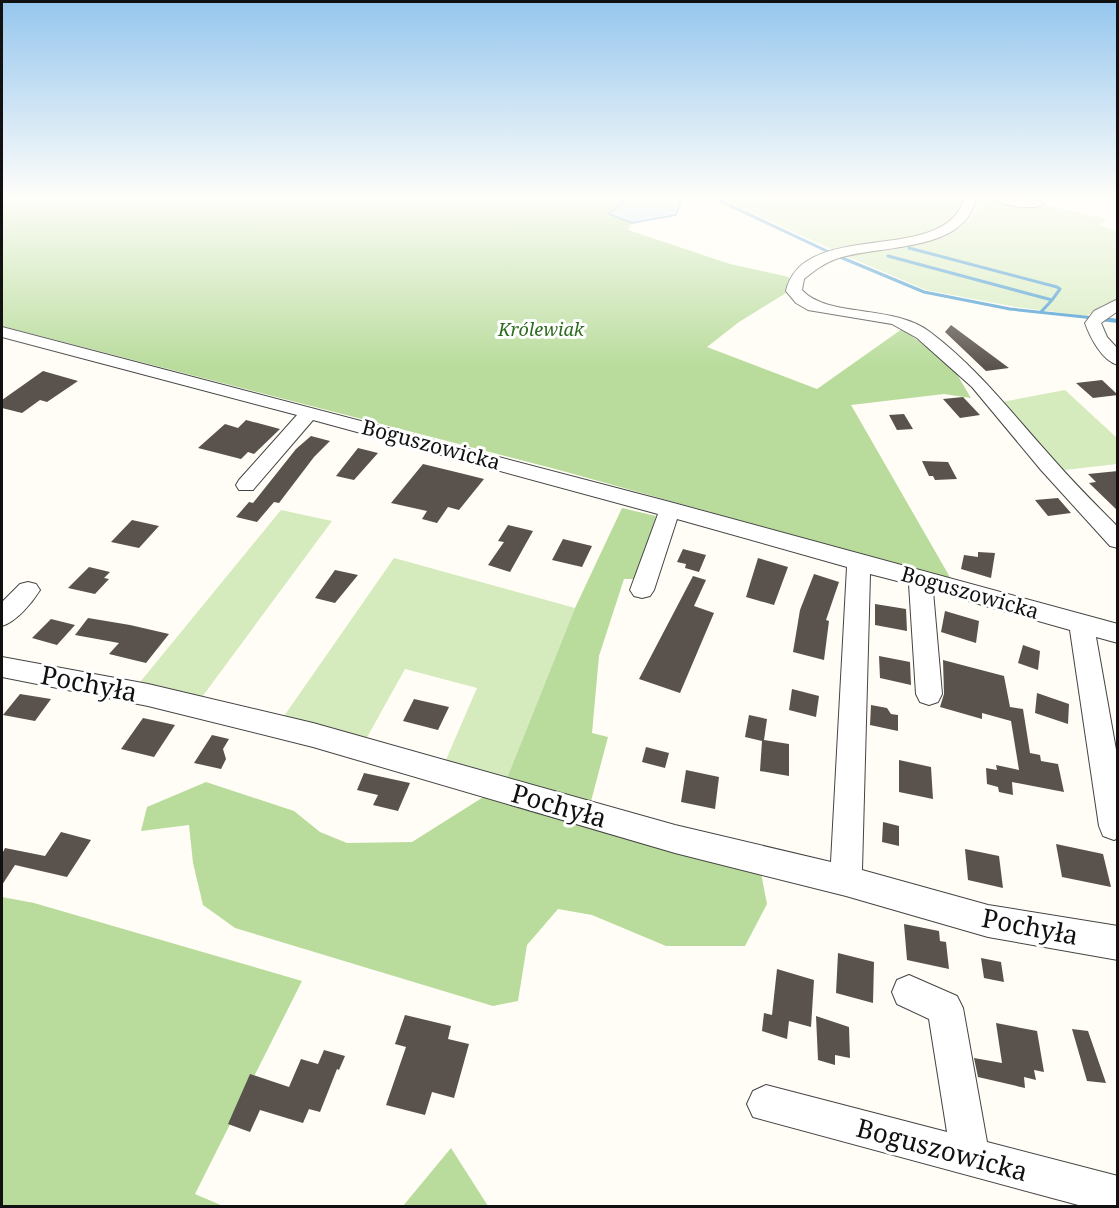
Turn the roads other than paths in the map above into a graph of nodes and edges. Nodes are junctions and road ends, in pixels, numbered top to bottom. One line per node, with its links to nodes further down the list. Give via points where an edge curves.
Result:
1 (838, 254): 8 (street, via 797,277 794,291 802,300 814,307 896,320 923,334 978,383 1047,466)
2 (1118, 304): 4 (street, via 1095,319 1094,328)
3 (2, 332): 5 (street, Boguszowicka)
4 (1118, 360)
5 (309, 413): 6 (street); 7 (street, Boguszowicka)
6 (246, 485)
7 (670, 509): 9 (street, Boguszowicka); 12 (street)
8 (1118, 541)
9 (859, 561): 10 (street, Boguszowicka); 19 (street)
10 (920, 579): 14 (street, Boguszowicka); 17 (street)
11 (28, 590): 13 (street)
12 (642, 590)
13 (2, 617)
14 (1082, 624): 15 (street, Boguszowicka); 18 (street)
15 (1118, 634)
16 (2, 668): 19 (street, Pochyła, via 148,695 313,735 675,839)
17 (929, 694)
18 (1114, 826)
19 (846, 881): 20 (street, Pochyła, via 988,921)
20 (1118, 943)
21 (909, 992): 23 (street, via 945,1008)
22 (766, 1104): 23 (street, Boguszowicka)
23 (970, 1157): 24 (street, Boguszowicka)
24 (1118, 1196)

